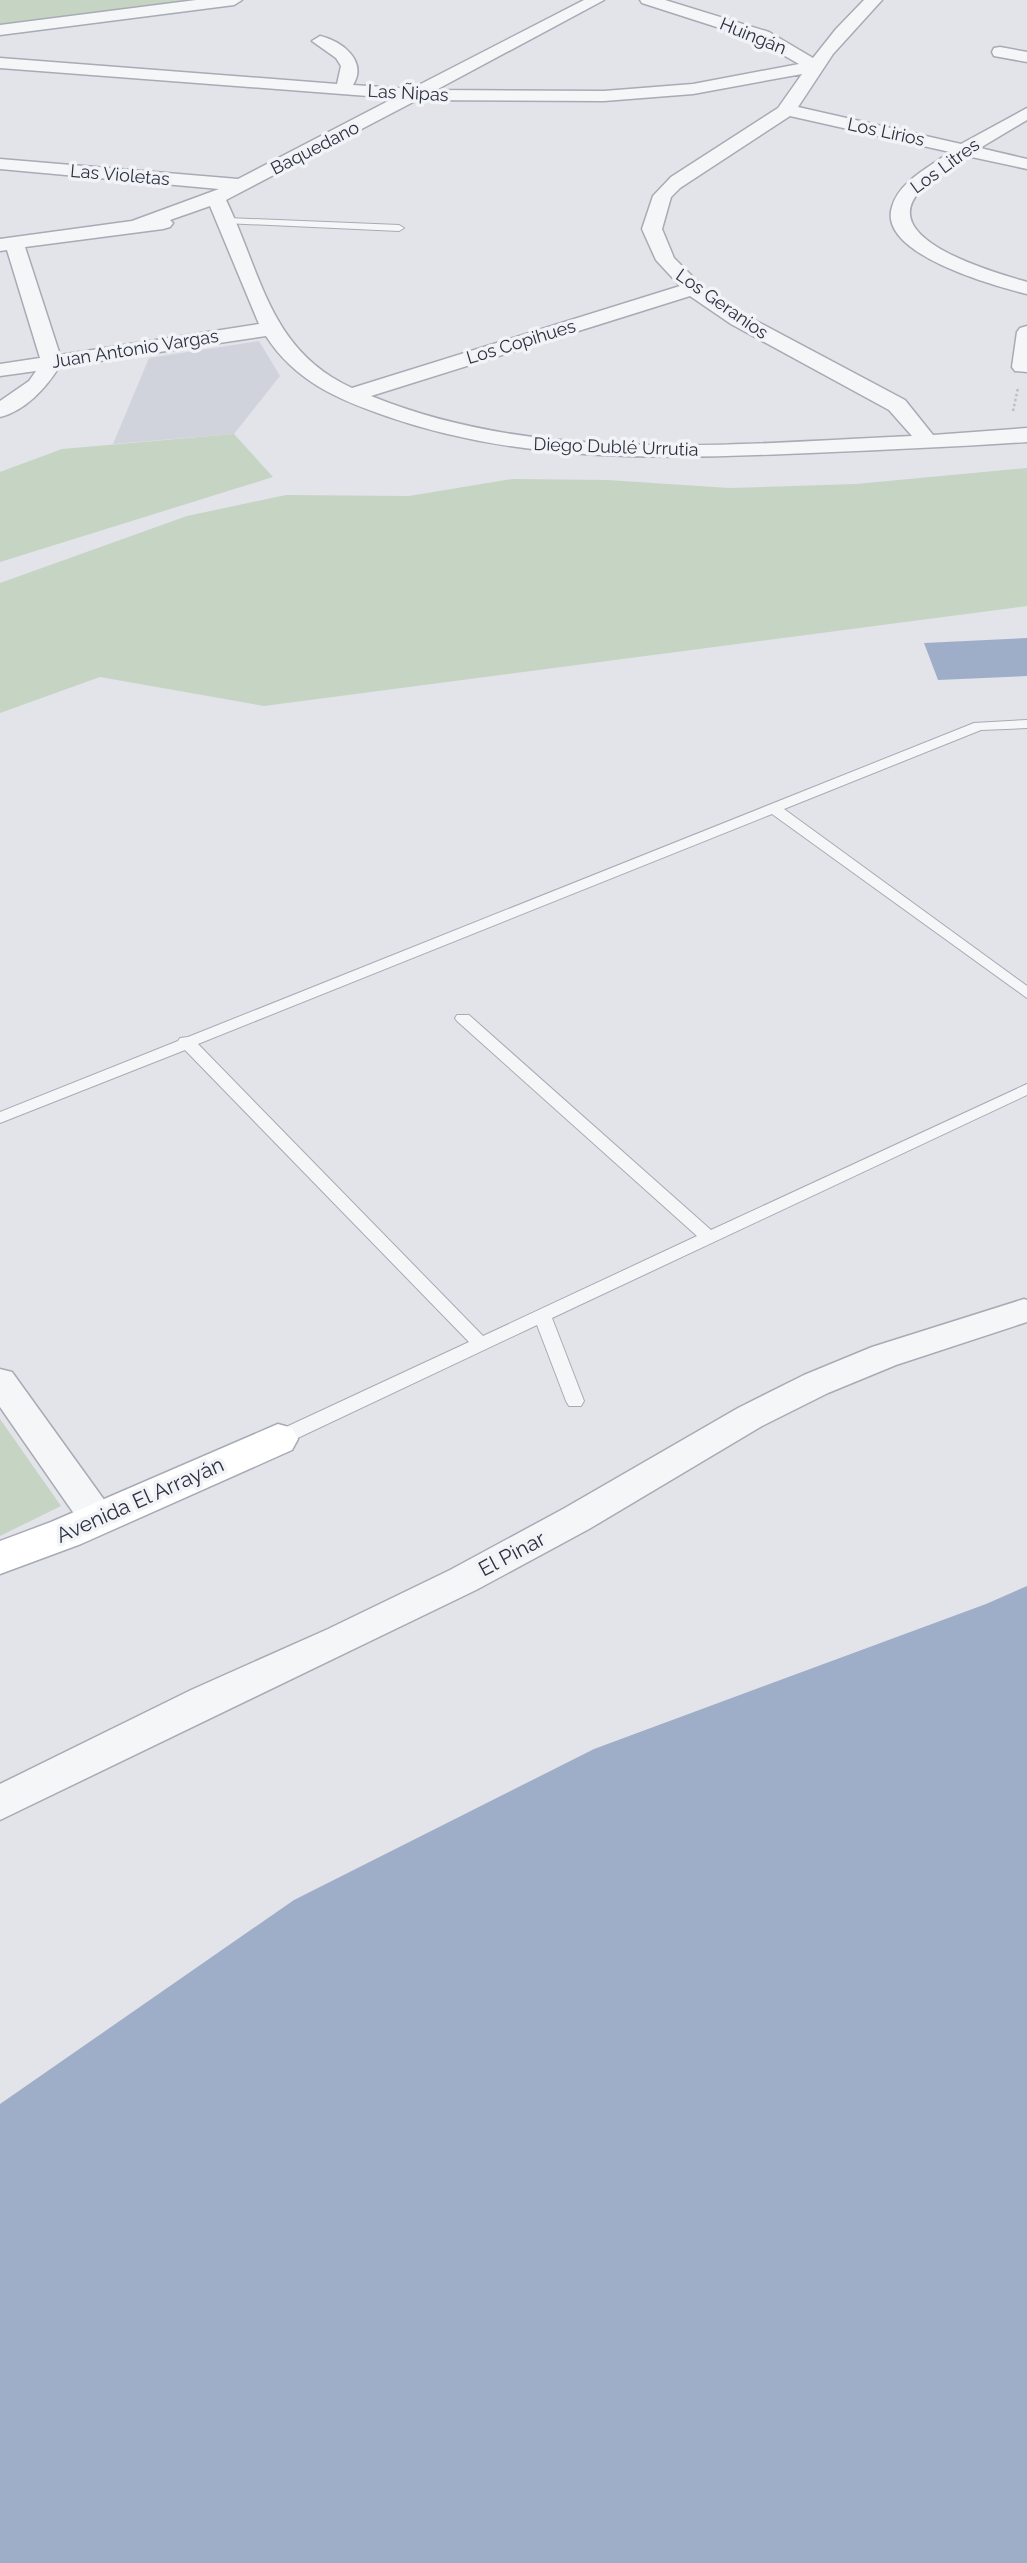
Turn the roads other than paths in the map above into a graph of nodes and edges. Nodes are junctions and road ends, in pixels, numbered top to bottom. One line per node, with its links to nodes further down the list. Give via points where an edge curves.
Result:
1 (233, 0): 5 (street)
2 (596, 0): 12 (street, Baquedano)
3 (648, 0): 10 (street, Huingán, via 763,36)
4 (874, 0): 10 (street, Los Geranios)
5 (0, 30)
6 (320, 41): 11 (street, via 337,49 350,63 351,75)
7 (1000, 52): 8 (street)
8 (1027, 57)
9 (0, 63): 11 (street, Las Ñipas)
10 (815, 65): 12 (street, Las Ñipas, via 721,85 635,94); 13 (street, Los Geranios)
11 (342, 89): 12 (street, Las Ñipas)
12 (418, 95): 18 (street, Baquedano)
13 (786, 110): 15 (street, Los Lirios); 24 (street, Los Geranios, via 670,186 656,205 652,226 658,251)
14 (1027, 113): 15 (street, Los Litres)
15 (964, 150): 17 (street, Los Lirios); 25 (street, Los Litres, via 905,195 898,212 900,221 912,238 932,253)
16 (0, 164): 18 (street, Las Violetas)
17 (1027, 164)
18 (241, 186): 19 (street, Baquedano)
19 (216, 198): 20 (street, Diego Dublé Urrutia); 21 (street, Baquedano)
20 (228, 221): 21 (street, Baquedano); 22 (lane); 26 (street, Diego Dublé Urrutia)
21 (140, 224): 23 (street, Baquedano)
22 (398, 228)
23 (7, 244): 28 (street)
24 (693, 288): 31 (street, Los Copihues); 34 (street, Los Geranios, via 791,349 873,389 916,422)
25 (1027, 288)
26 (270, 329): 28 (street, Juan Antonio Vargas); 31 (street, Diego Dublé Urrutia, via 299,363)
27 (1027, 332): 29 (street)
28 (52, 362): 30 (street, Juan Antonio Vargas); 32 (street, via 37,385)
29 (1022, 367)
30 (0, 370)
31 (350, 396): 34 (street, Diego Dublé Urrutia, via 450,429 560,447 746,450)
32 (0, 411)
33 (1017, 436): 34 (street)
34 (927, 442)
35 (1027, 724): 36 (lane, via 979,726)
36 (773, 808): 37 (lane); 39 (lane)
37 (1027, 993)
38 (463, 1018): 42 (lane)
39 (186, 1041): 41 (lane); 45 (lane)
40 (1027, 1089): 42 (lane)
41 (0, 1118)
42 (709, 1237): 44 (lane)
43 (1024, 1311): 51 (street, El Pinar, via 884,1356 816,1384 463,1580)
44 (542, 1315): 45 (lane); 47 (lane)
45 (481, 1344): 48 (lane)
46 (0, 1381): 49 (street)
47 (576, 1401)
48 (278, 1439): 49 (street, Avenida El Arrayán)
49 (97, 1518): 50 (street, Avenida El Arrayán)
50 (0, 1558)
51 (0, 1802)

